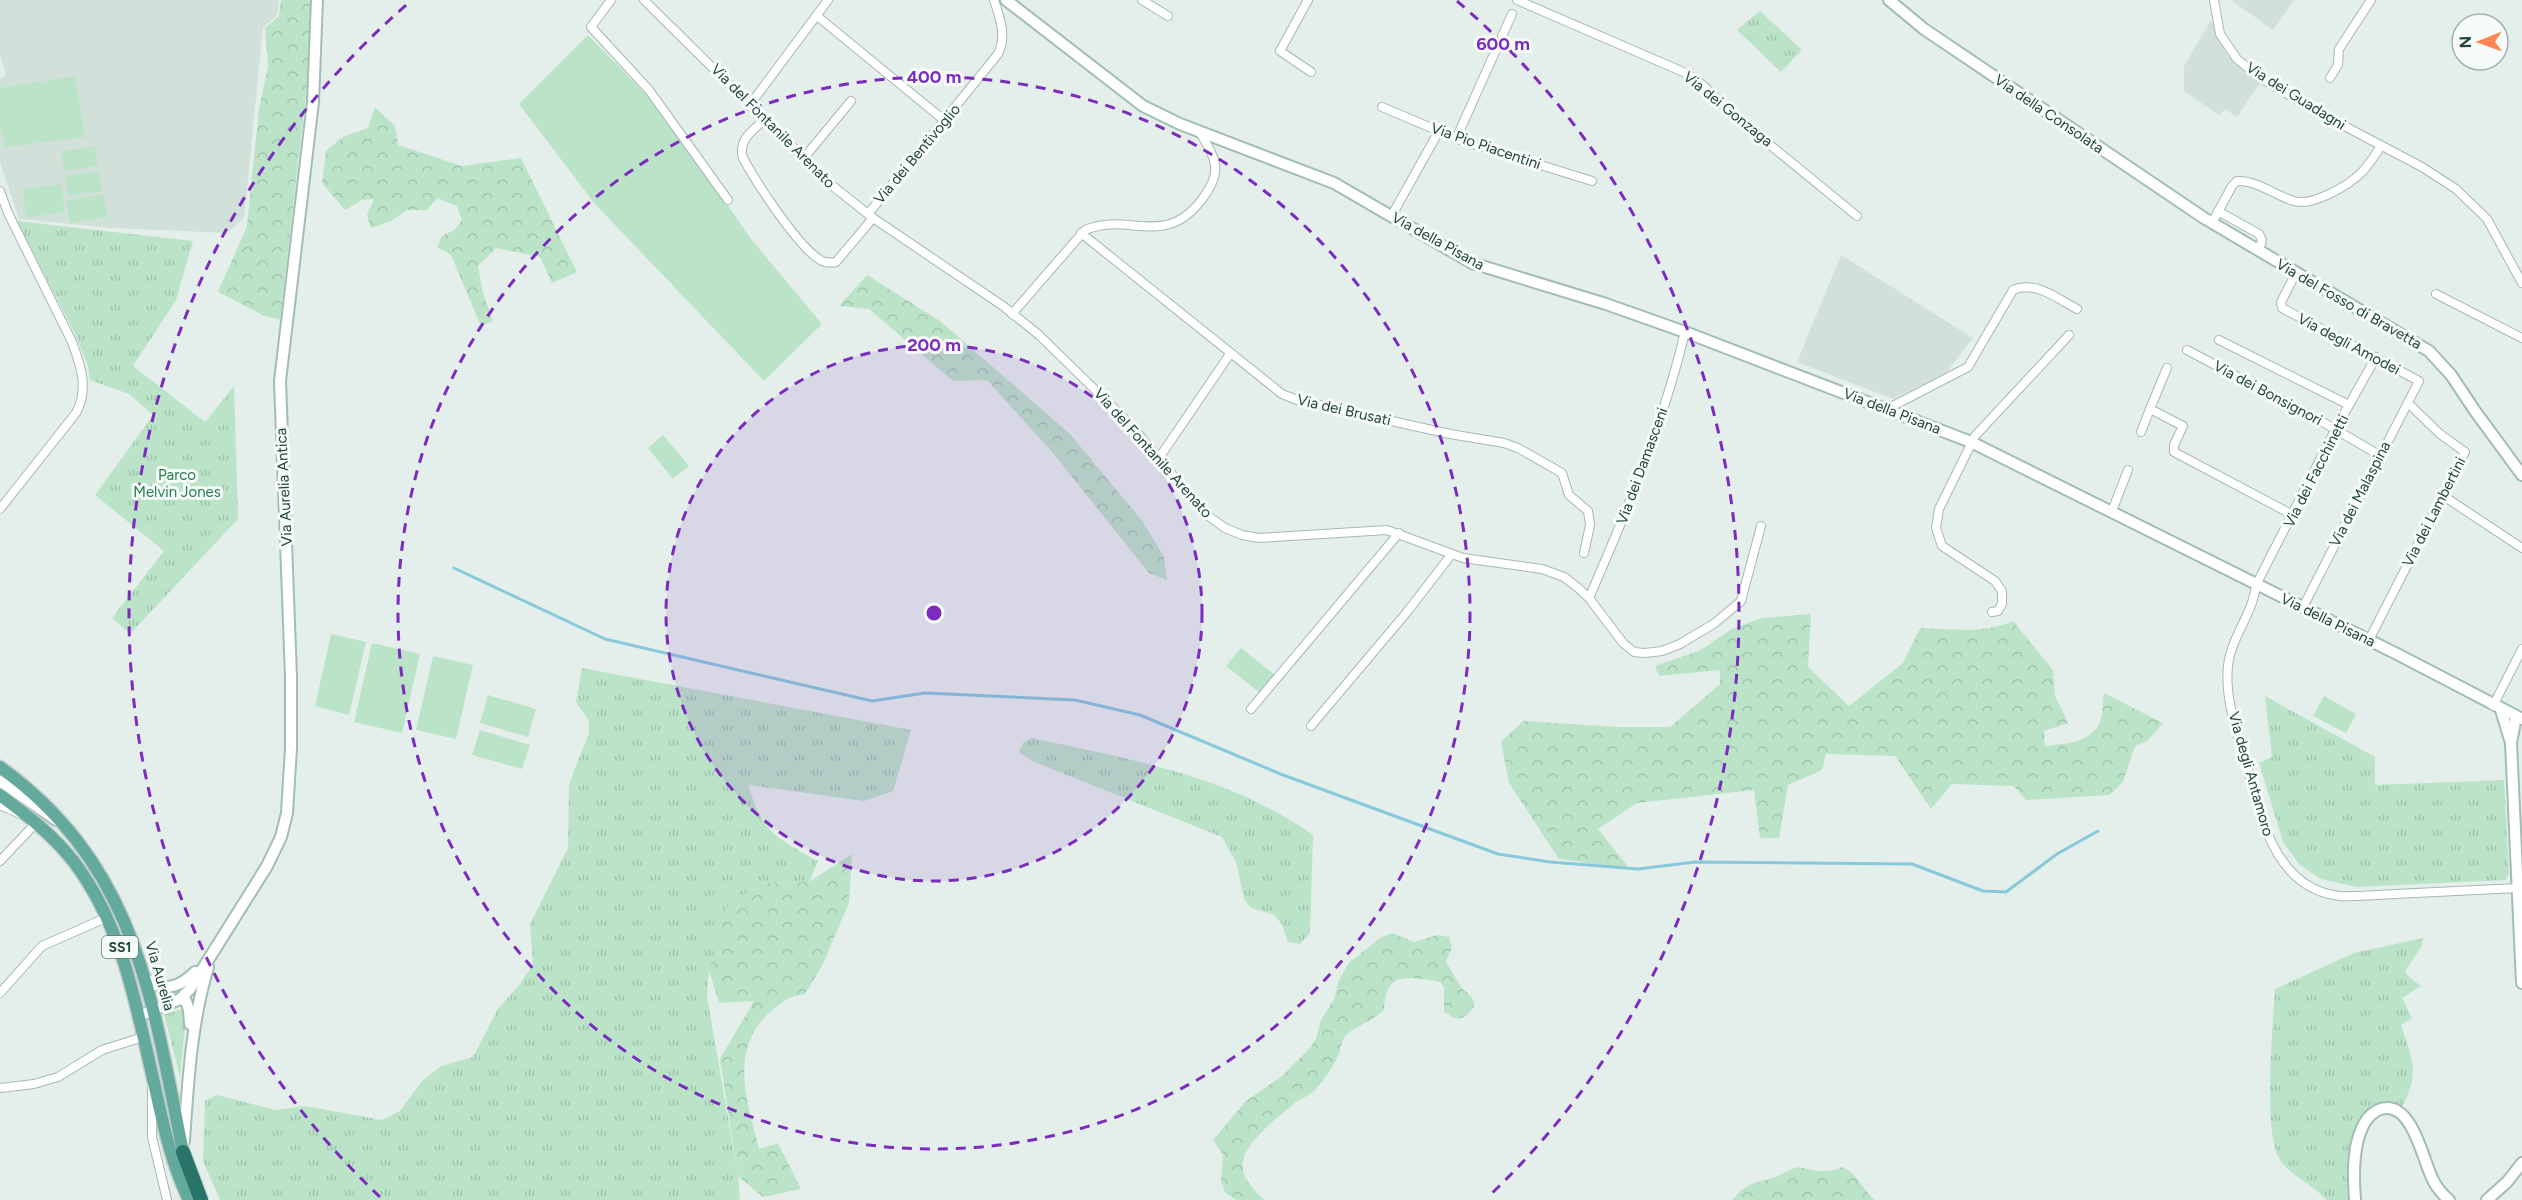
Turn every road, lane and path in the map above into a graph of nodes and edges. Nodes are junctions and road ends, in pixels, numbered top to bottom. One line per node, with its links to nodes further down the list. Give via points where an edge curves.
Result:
1 (317, 0): 93 (main road, Via Aurelia Antica, via 313,102 280,381 291,677 289,801 284,830 273,854)
2 (611, 0): 30 (street, via 591,27 650,90)
3 (644, 0): 19 (street, Via del Fontanile Arenato)
4 (828, 0): 14 (street)
5 (994, 0): 22 (street, Via dei Bentivoglio, via 1003,32 1000,51)
6 (1142, 0): 15 (street)
7 (1308, 0): 16 (street, via 1280,51)
8 (1517, 0): 34 (street, Via dei Gonzaga, via 1688,74)
9 (1889, 0): 35 (main road, Via della Consolata, via 1924,29)
10 (2214, 0): 26 (street, Via dei Guadagni, via 2223,42 2237,59 2259,77)
11 (2371, 0): 17 (street, via 2339,49 2338,65)
12 (1014, 2): 24 (main road, Via della Pisana, via 1131,99)
13 (1512, 14): 25 (street)
14 (817, 16): 19 (street); 22 (street)
15 (1168, 16)
16 (1311, 72)
17 (2330, 78)
18 (851, 101): 27 (street)
19 (749, 106): 21 (street, Via del Fontanile Arenato)
20 (1382, 107): 23 (street, Via Pio Piacentini)
21 (764, 121): 27 (street, Via del Fontanile Arenato); 33 (street, Via dei Bentivoglio, via 743,142 743,158 792,231 815,256 825,262 836,262)
22 (945, 121): 33 (street, Via dei Bentivoglio)
23 (1439, 131): 25 (street, Via Pio Piacentini); 32 (street)
24 (1200, 132): 32 (main road, Via della Pisana, via 1334,183); 36 (street, via 1215,160 1216,173 1206,195 1187,217 1166,225 1103,225)
25 (1456, 139): 28 (street, Via Pio Piacentini)
26 (2381, 146): 31 (street, via 2360,174 2319,198 2297,202 2240,181 2232,186); 39 (street, via 2448,183 2474,204 2490,224)
27 (803, 159): 33 (street, Via del Fontanile Arenato)
28 (1592, 181)
29 (0, 191): 64 (street, via 72,342 83,385 76,413)
30 (728, 200)
31 (2218, 211): 35 (street); 37 (street, Via del Fosso di Bravetta, via 2259,234)
32 (1392, 215): 43 (main road, Via della Pisana, via 1484,268)
33 (871, 216): 42 (street, Via del Fontanile Arenato)
34 (1857, 216)
35 (2212, 223): 37 (main road, Via del Fosso di Bravetta)
36 (1081, 233): 42 (street); 48 (street, Via dei Brusati)
37 (2259, 251): 38 (main road, Via del Fosso di Bravetta)
38 (2296, 273): 49 (street, Via degli Amodei, via 2281,302 2282,308); 62 (main road, Via del Fosso di Bravetta, via 2428,351 2451,375)
39 (2522, 283)
40 (2436, 294): 45 (street)
41 (2077, 309): 54 (street, via 2040,289 2016,288 2008,294 1966,369)
42 (1012, 314): 60 (street, Via del Fontanile Arenato, via 1101,394)
43 (1685, 332): 54 (main road, Via della Pisana); 73 (street, Via dei Damasceni, via 1671,387 1640,476)
44 (2069, 335): 58 (street)
45 (2522, 338)
46 (2219, 340): 53 (street)
47 (2187, 351): 56 (street, Via dei Bonsignori)
48 (1230, 354): 60 (street); 70 (street, Via dei Brusati, via 1289,397 1504,443 1535,456 1562,473 1569,495 1588,511 1590,525)
49 (2376, 357): 51 (street, Via degli Amodei); 53 (street, Via dei Facchinetti)
50 (2167, 368): 55 (street)
51 (2419, 381): 52 (street, Via dei Malaspina)
52 (2408, 403): 59 (street, Via dei Malaspina); 63 (street, Via dei Lambertini, via 2465,452)
53 (2349, 405): 56 (street, Via dei Facchinetti)
54 (1889, 408): 58 (main road, Via della Pisana)
55 (2150, 409): 57 (street); 66 (street, via 2183,426 2174,452)
56 (2335, 430): 59 (street, Via dei Bonsignori); 66 (street, Via dei Facchinetti)
57 (2141, 432)
58 (1971, 442): 65 (main road, Via della Pisana); 75 (street, via 1939,509 1936,532 1945,549 1999,586 2002,604)
59 (2379, 455): 74 (street, Via dei Malaspina)
60 (1159, 459): 68 (street, Via del Fontanile Arenato, via 1204,513 1242,535 1259,538 1374,530)
61 (2128, 470): 65 (street)
62 (2522, 475)
63 (2442, 495): 69 (street); 76 (street, Via dei Lambertini)
64 (0, 509)
65 (2112, 511): 72 (main road, Via della Pisana)
66 (2294, 515): 72 (street, Via dei Facchinetti)
67 (1761, 526): 73 (street, Via del Fontanile Arenato, via 1741,601 1669,650 1634,652)
68 (1399, 533): 71 (street, Via del Fontanile Arenato); 79 (street)
69 (2522, 548)
70 (1584, 553)
71 (1451, 555): 73 (street, Via del Fontanile Arenato, via 1542,569 1564,577); 81 (street)
72 (2256, 585): 74 (main road, Via della Pisana); 91 (street, Via degli Antamoro, via 2230,653 2228,688 2263,825 2285,865 2310,887 2341,896)
73 (1589, 598)
74 (2303, 607): 76 (main road, Via della Pisana)
75 (1992, 612)
76 (2369, 640): 78 (main road, Via della Pisana)
77 (2522, 649): 78 (street)
78 (2497, 708): 80 (main road, Via della Pisana); 83 (main road)
79 (1251, 709)
80 (2519, 718): 83 (main road)
81 (1311, 726)
82 (2522, 735): 83 (main road)
83 (2511, 743): 91 (main road)
84 (0, 767): 89 (main road, Via Aurelia / SS1)
85 (0, 781): 89 (main road)
86 (0, 795): 88 (main road, Via Aurelia / SS1)
87 (0, 805): 88 (street, Via Aurelia)
88 (32, 820): 90 (street); 92 (main road, Via Aurelia / SS1, via 74,862)
89 (62, 823): 94 (main road, Via Aurelia / SS1, via 115,898)
90 (0, 861)
91 (2518, 888): 95 (main road)
92 (108, 917): 96 (street, via 42,946); 99 (main road, Via Aurelia / SS1)
93 (212, 955): 94 (main road, via 179,985 163,987); 97 (main road); 101 (main road)
94 (146, 979): 98 (main road, Via Aurelia / SS1)
95 (2522, 983)
96 (0, 993)
97 (180, 999): 98 (main road); 101 (main road, via 186,1001 189,1010)
98 (153, 1010): 99 (main road); 104 (main road, Via Aurelia / SS1)
99 (139, 1016): 100 (main road, Via Aurelia / SS1)
100 (143, 1037): 102 (main road, Via Aurelia / SS1); 103 (street, via 102,1050 58,1077)
101 (191, 1046): 104 (main road)
102 (152, 1077): 106 (street, Via Aurelia, via 152,1137); 107 (main road, Via Aurelia / SS1, via 170,1152)
103 (0, 1089)
104 (183, 1152): 108 (highway, Via Aurelia / SS1)
105 (2522, 1163): 111 (main road)
106 (167, 1200)
107 (189, 1200)
108 (201, 1200)
109 (2355, 1200): 110 (main road, via 2354,1168 2362,1129 2372,1113 2386,1108 2398,1111 2407,1120 2432,1179)
110 (2449, 1200)
111 (2487, 1200)

